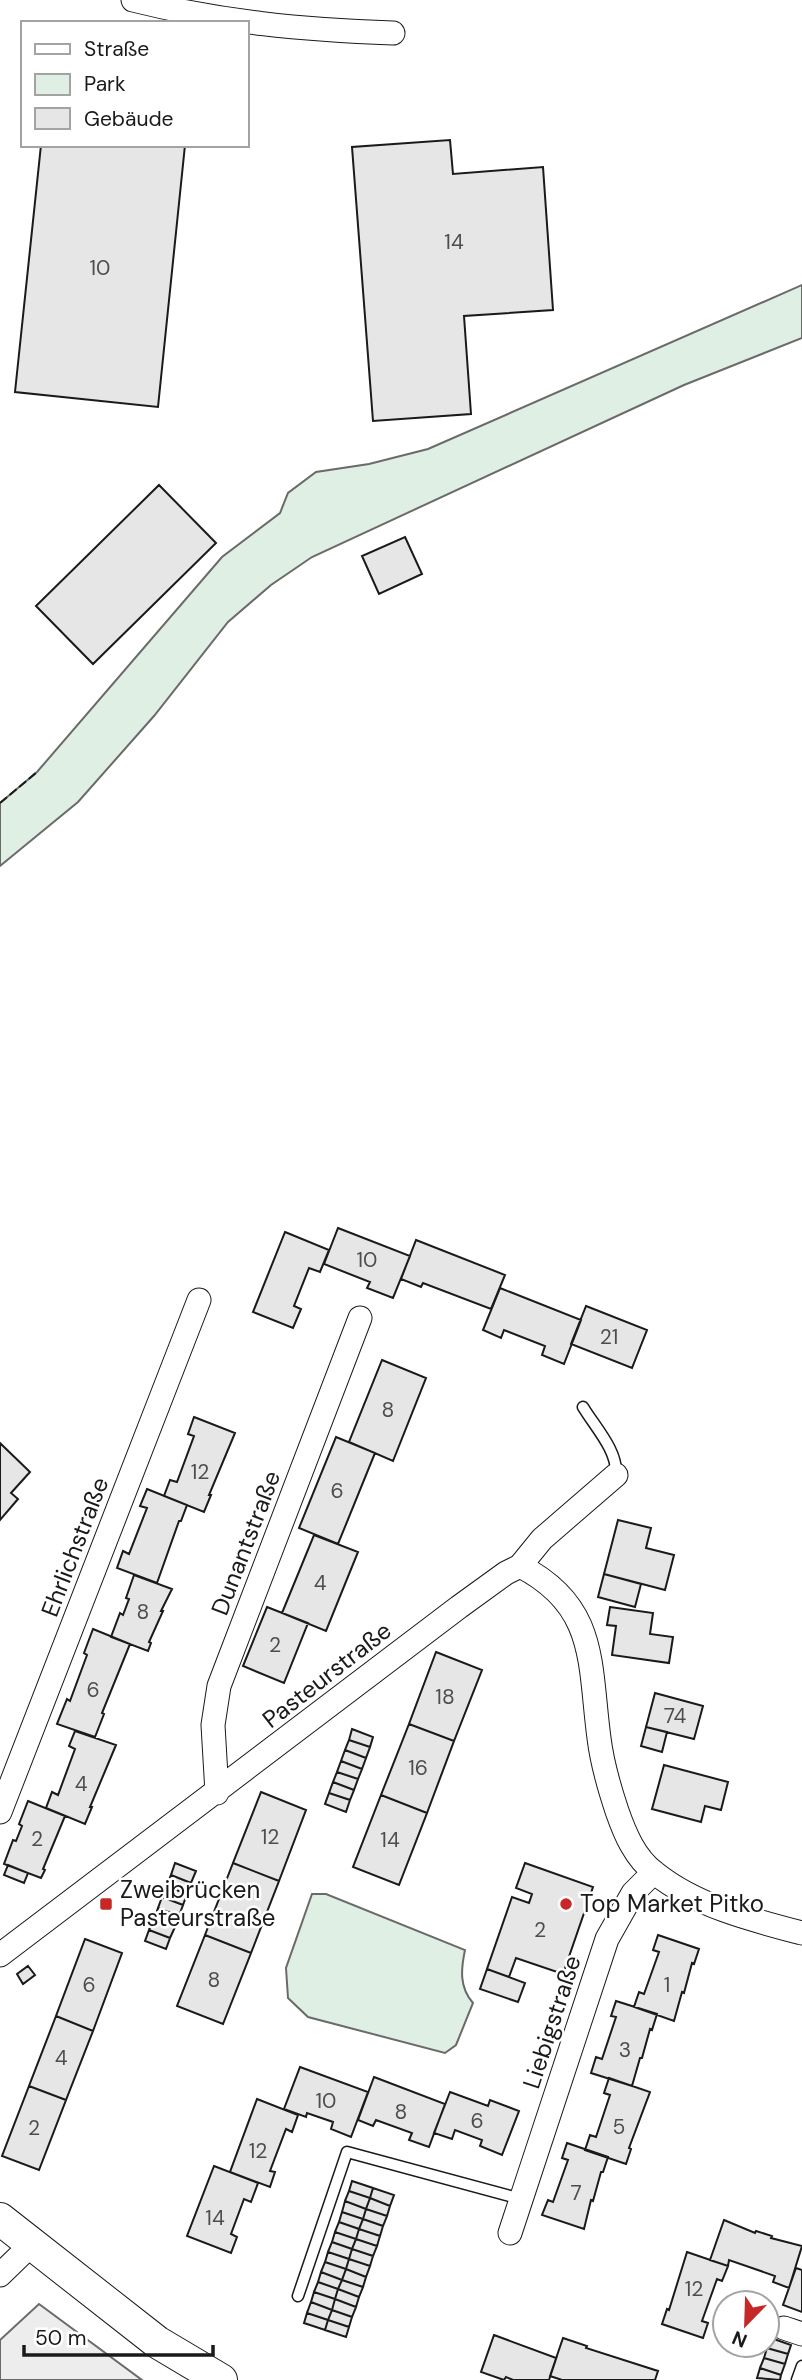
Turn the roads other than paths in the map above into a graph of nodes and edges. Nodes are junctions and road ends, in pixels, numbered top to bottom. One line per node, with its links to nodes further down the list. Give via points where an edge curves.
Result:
1 (133, 0): 2 (street)
2 (240, 21)
3 (248, 22): 4 (street)
4 (393, 33)
5 (199, 1300): 11 (street, Ehrlichstraße)
6 (360, 1318): 10 (street, Dunantstraße, via 219,1686 214,1725)
7 (583, 1407): 8 (lane, Pasteurstraße, via 613,1455)
8 (616, 1475): 9 (street, Pasteurstraße, via 542,1539)
9 (520, 1566): 10 (street, Pasteurstraße, via 459,1607); 12 (street, via 550,1584 567,1602 584,1633 610,1790 635,1851)
10 (217, 1793): 14 (street, Pasteurstraße)
11 (0, 1812)
12 (654, 1872): 13 (street, via 709,1905); 15 (street, Liebigstraße, via 633,1893 607,1939)
13 (802, 1933)
14 (0, 1954)
15 (521, 2199): 17 (street, Liebigstraße); 20 (lane, via 347,2152)
16 (0, 2219): 18 (main road)
17 (510, 2233)
18 (32, 2244): 19 (street); 22 (main road, via 156,2342)
19 (0, 2275)
20 (298, 2296)
21 (802, 2366): 23 (lane)
22 (222, 2380)
23 (797, 2380)

